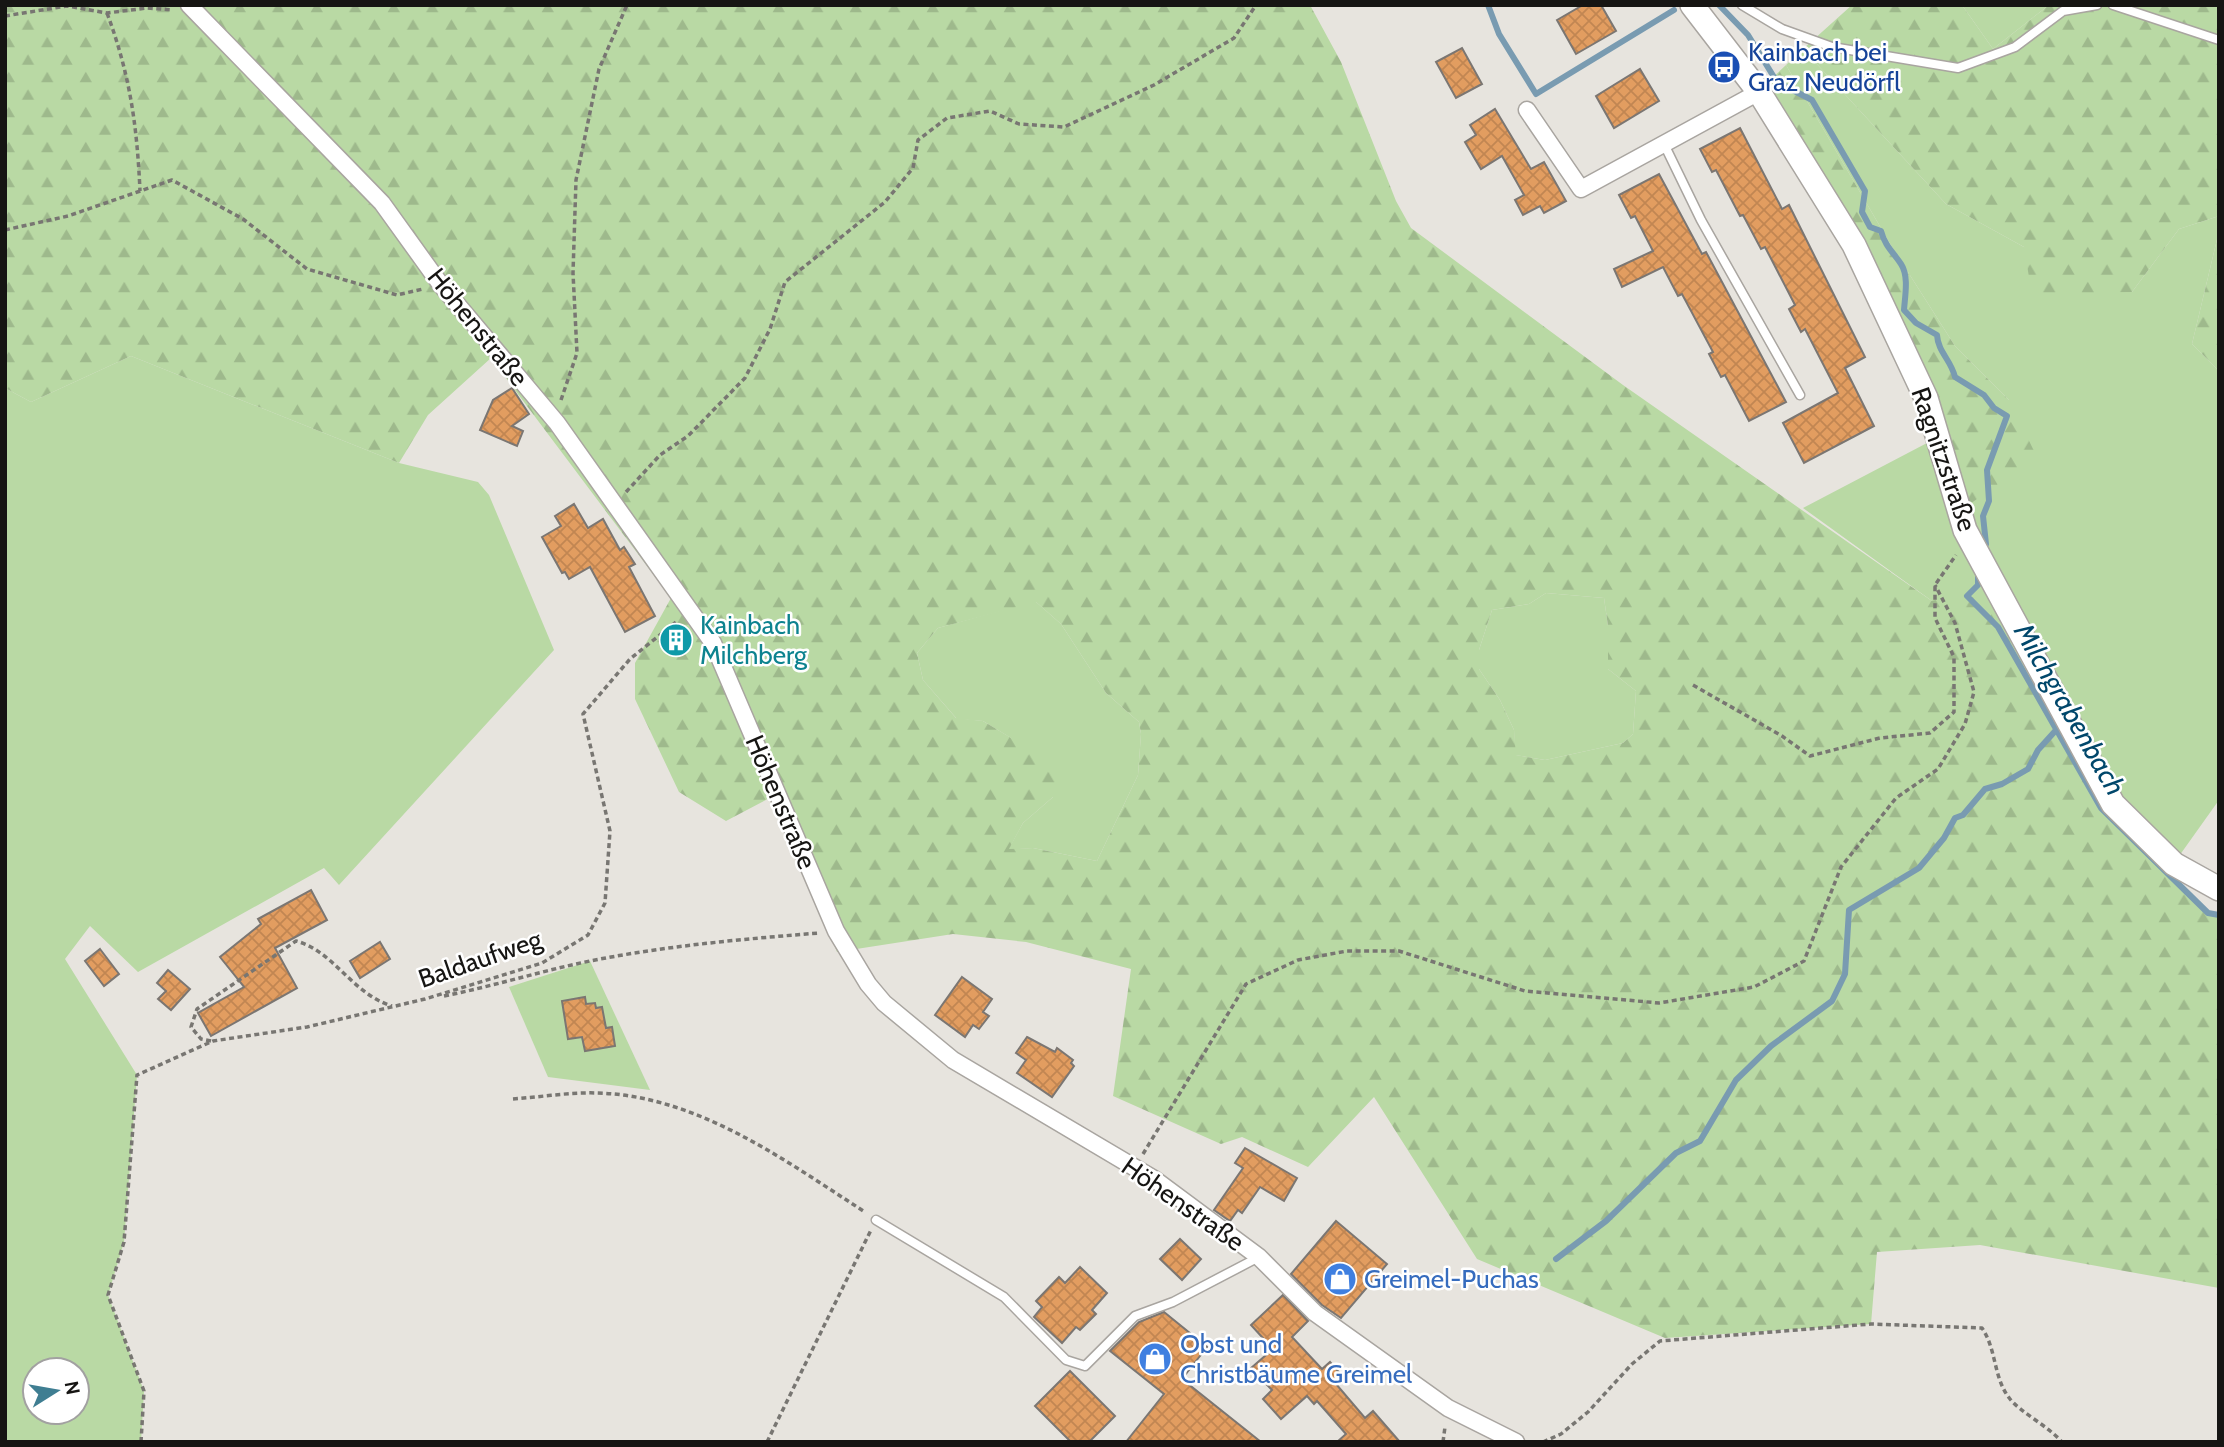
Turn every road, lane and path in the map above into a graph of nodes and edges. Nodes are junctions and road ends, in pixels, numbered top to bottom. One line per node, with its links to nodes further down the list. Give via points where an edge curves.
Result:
1 (627, 5): 18 (path, via 599,69 576,180 573,273 577,353)
2 (1256, 5): 19 (path, via 1234,38 1154,85 1064,127 1019,124 989,111 947,118 918,140 913,168 884,202 785,282 770,329 745,377 688,436 660,455)
3 (1692, 5): 11 (main road, Ragnitzstraße)
4 (1742, 5): 5 (lane, via 1782,29 1832,47 1958,68 2015,47 2063,11)
5 (2097, 5)
6 (2113, 5): 10 (lane)
7 (192, 8): 8 (path); 16 (street, Höhenstraße, via 382,203)
8 (107, 13): 9 (path, via 67,6); 14 (path, via 130,90)
9 (5, 16)
10 (2219, 40)
11 (1759, 92): 13 (street); 20 (main road, Ragnitzstraße, via 1859,257 1926,398)
12 (1527, 110): 13 (street, via 1581,189)
13 (1664, 144): 17 (lane, via 1701,220)
14 (140, 191): 15 (path, via 68,216); 16 (path, via 173,180 243,219 307,269 397,295)
15 (5, 230)
16 (442, 285): 18 (street, Höhenstraße)
17 (1800, 395)
18 (557, 423): 19 (street, Höhenstraße)
19 (616, 504): 22 (street, Höhenstraße)
20 (1965, 530): 21 (path, via 1954,558); 24 (main road, Ragnitzstraße, via 2113,804 2174,864)
21 (1935, 585): 23 (path, via 1935,618 1954,657 1954,712 1930,733 1880,738 1810,756); 30 (path, via 1955,623 1973,692 1965,724 1938,769 1896,798 1841,867 1804,961 1754,987 1659,1003 1525,991 1399,951 1347,951 1298,960 1247,984)
22 (691, 609): 25 (street, Höhenstraße, via 713,643); 26 (path, Baldaufweg, via 630,659 583,714 610,831 605,903 588,935 542,963)
23 (1693, 685)
24 (2219, 888)
25 (836, 931): 26 (path, via 590,961 507,984); 30 (street, Höhenstraße, via 867,984 884,1003 953,1059)
26 (425, 999): 27 (path, Baldaufweg)
27 (394, 1007): 28 (path, Baldaufweg, via 307,1027); 28 (path, via 377,1002 314,946 296,942 197,1009 191,1027 201,1039)
28 (213, 1041): 33 (path, Baldaufweg, via 137,1074 124,1242 108,1295 144,1391)
29 (513, 1099): 31 (path, via 599,1093 675,1105 772,1152)
30 (1134, 1168): 32 (street, Höhenstraße)
31 (876, 1220): 32 (lane, via 1004,1297 1066,1360 1085,1366 1135,1316 1172,1302); 34 (path)
32 (1259, 1256): 35 (street, Höhenstraße, via 1315,1313 1448,1408)
33 (141, 1442)
34 (767, 1442)
35 (1516, 1442)
36 (1543, 1442): 37 (path, via 1588,1412 1660,1341 1871,1324 1982,1328 1993,1344 1999,1382 2011,1402)
37 (2062, 1442)

